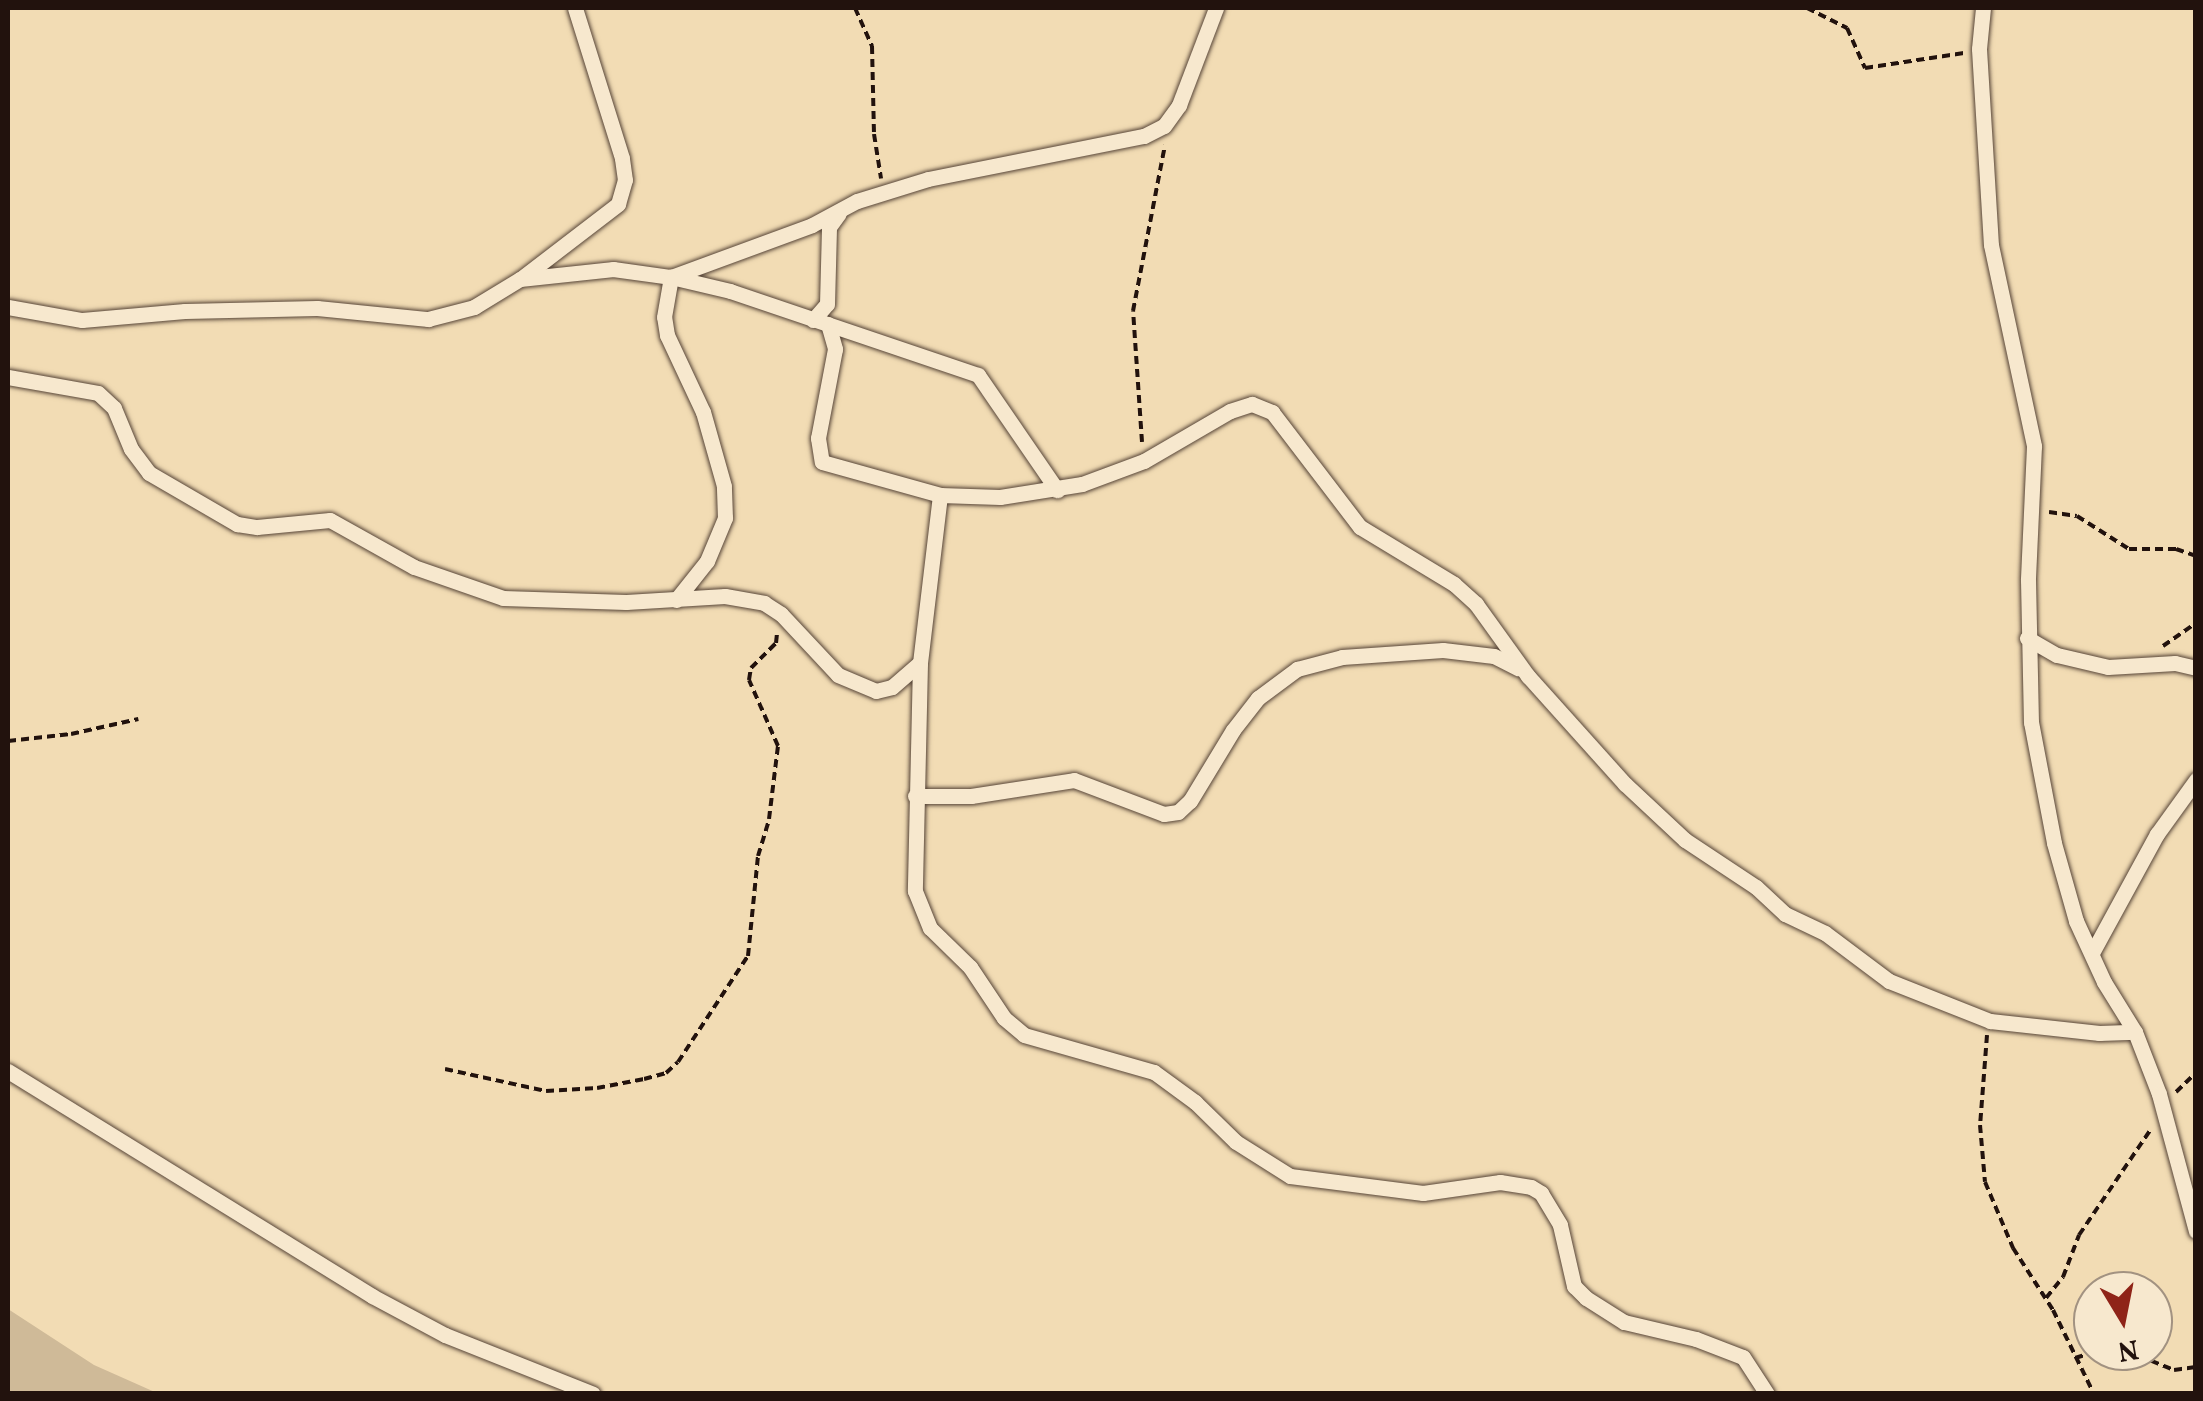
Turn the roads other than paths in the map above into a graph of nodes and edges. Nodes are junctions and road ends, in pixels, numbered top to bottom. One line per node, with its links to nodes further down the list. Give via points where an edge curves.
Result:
1 (575, 8): 6 (street, via 624,180 618,204)
2 (1216, 8): 4 (street, via 1164,126 1144,136 962,170)
3 (1984, 8): 13 (street, via 1979,50 1990,245 2032,428)
4 (841, 209): 5 (street, via 812,226); 8 (street, via 829,227 827,304)
5 (671, 277): 6 (street, via 613,269); 8 (street); 12 (street, via 667,335 703,412 724,486 725,518 707,561)
6 (520, 279): 7 (street, via 474,307 428,319 316,308 82,320)
7 (8, 307)
8 (820, 322): 10 (street, via 978,375); 11 (street, via 835,350 818,438 822,462)
9 (8, 378): 12 (street, via 98,393 114,408 148,473 237,524 330,520 414,567 503,598)
10 (1057, 490): 11 (street); 16 (street, via 1144,461 1252,404 1272,412 1360,527 1476,604)
11 (940, 495): 14 (street)
12 (676, 600): 14 (street, via 764,602 838,676 876,692 892,688)
13 (2027, 638): 15 (street, via 2081,662); 19 (street, via 2031,722 2054,843)
14 (920, 663): 18 (street)
15 (2196, 668)
16 (1528, 676): 18 (street, via 1494,656 1443,650 1342,657 1298,668 1258,698 1178,812 1164,814 1074,780 956,798); 20 (street, via 1625,784 1686,840 1889,981 1990,1020)
17 (2196, 780): 19 (street, via 2157,834)
18 (915, 796): 24 (street, via 920,912 1024,1035 1154,1072 1236,1142 1290,1176 1423,1193 1500,1182 1532,1187 1560,1225 1574,1286 1586,1298 1624,1322 1743,1357)
19 (2092, 953): 20 (street)
20 (2136, 1032): 22 (street)
21 (8, 1071): 23 (street, via 372,1296 445,1335)
22 (2196, 1230)
23 (593, 1394)
24 (1766, 1394)

